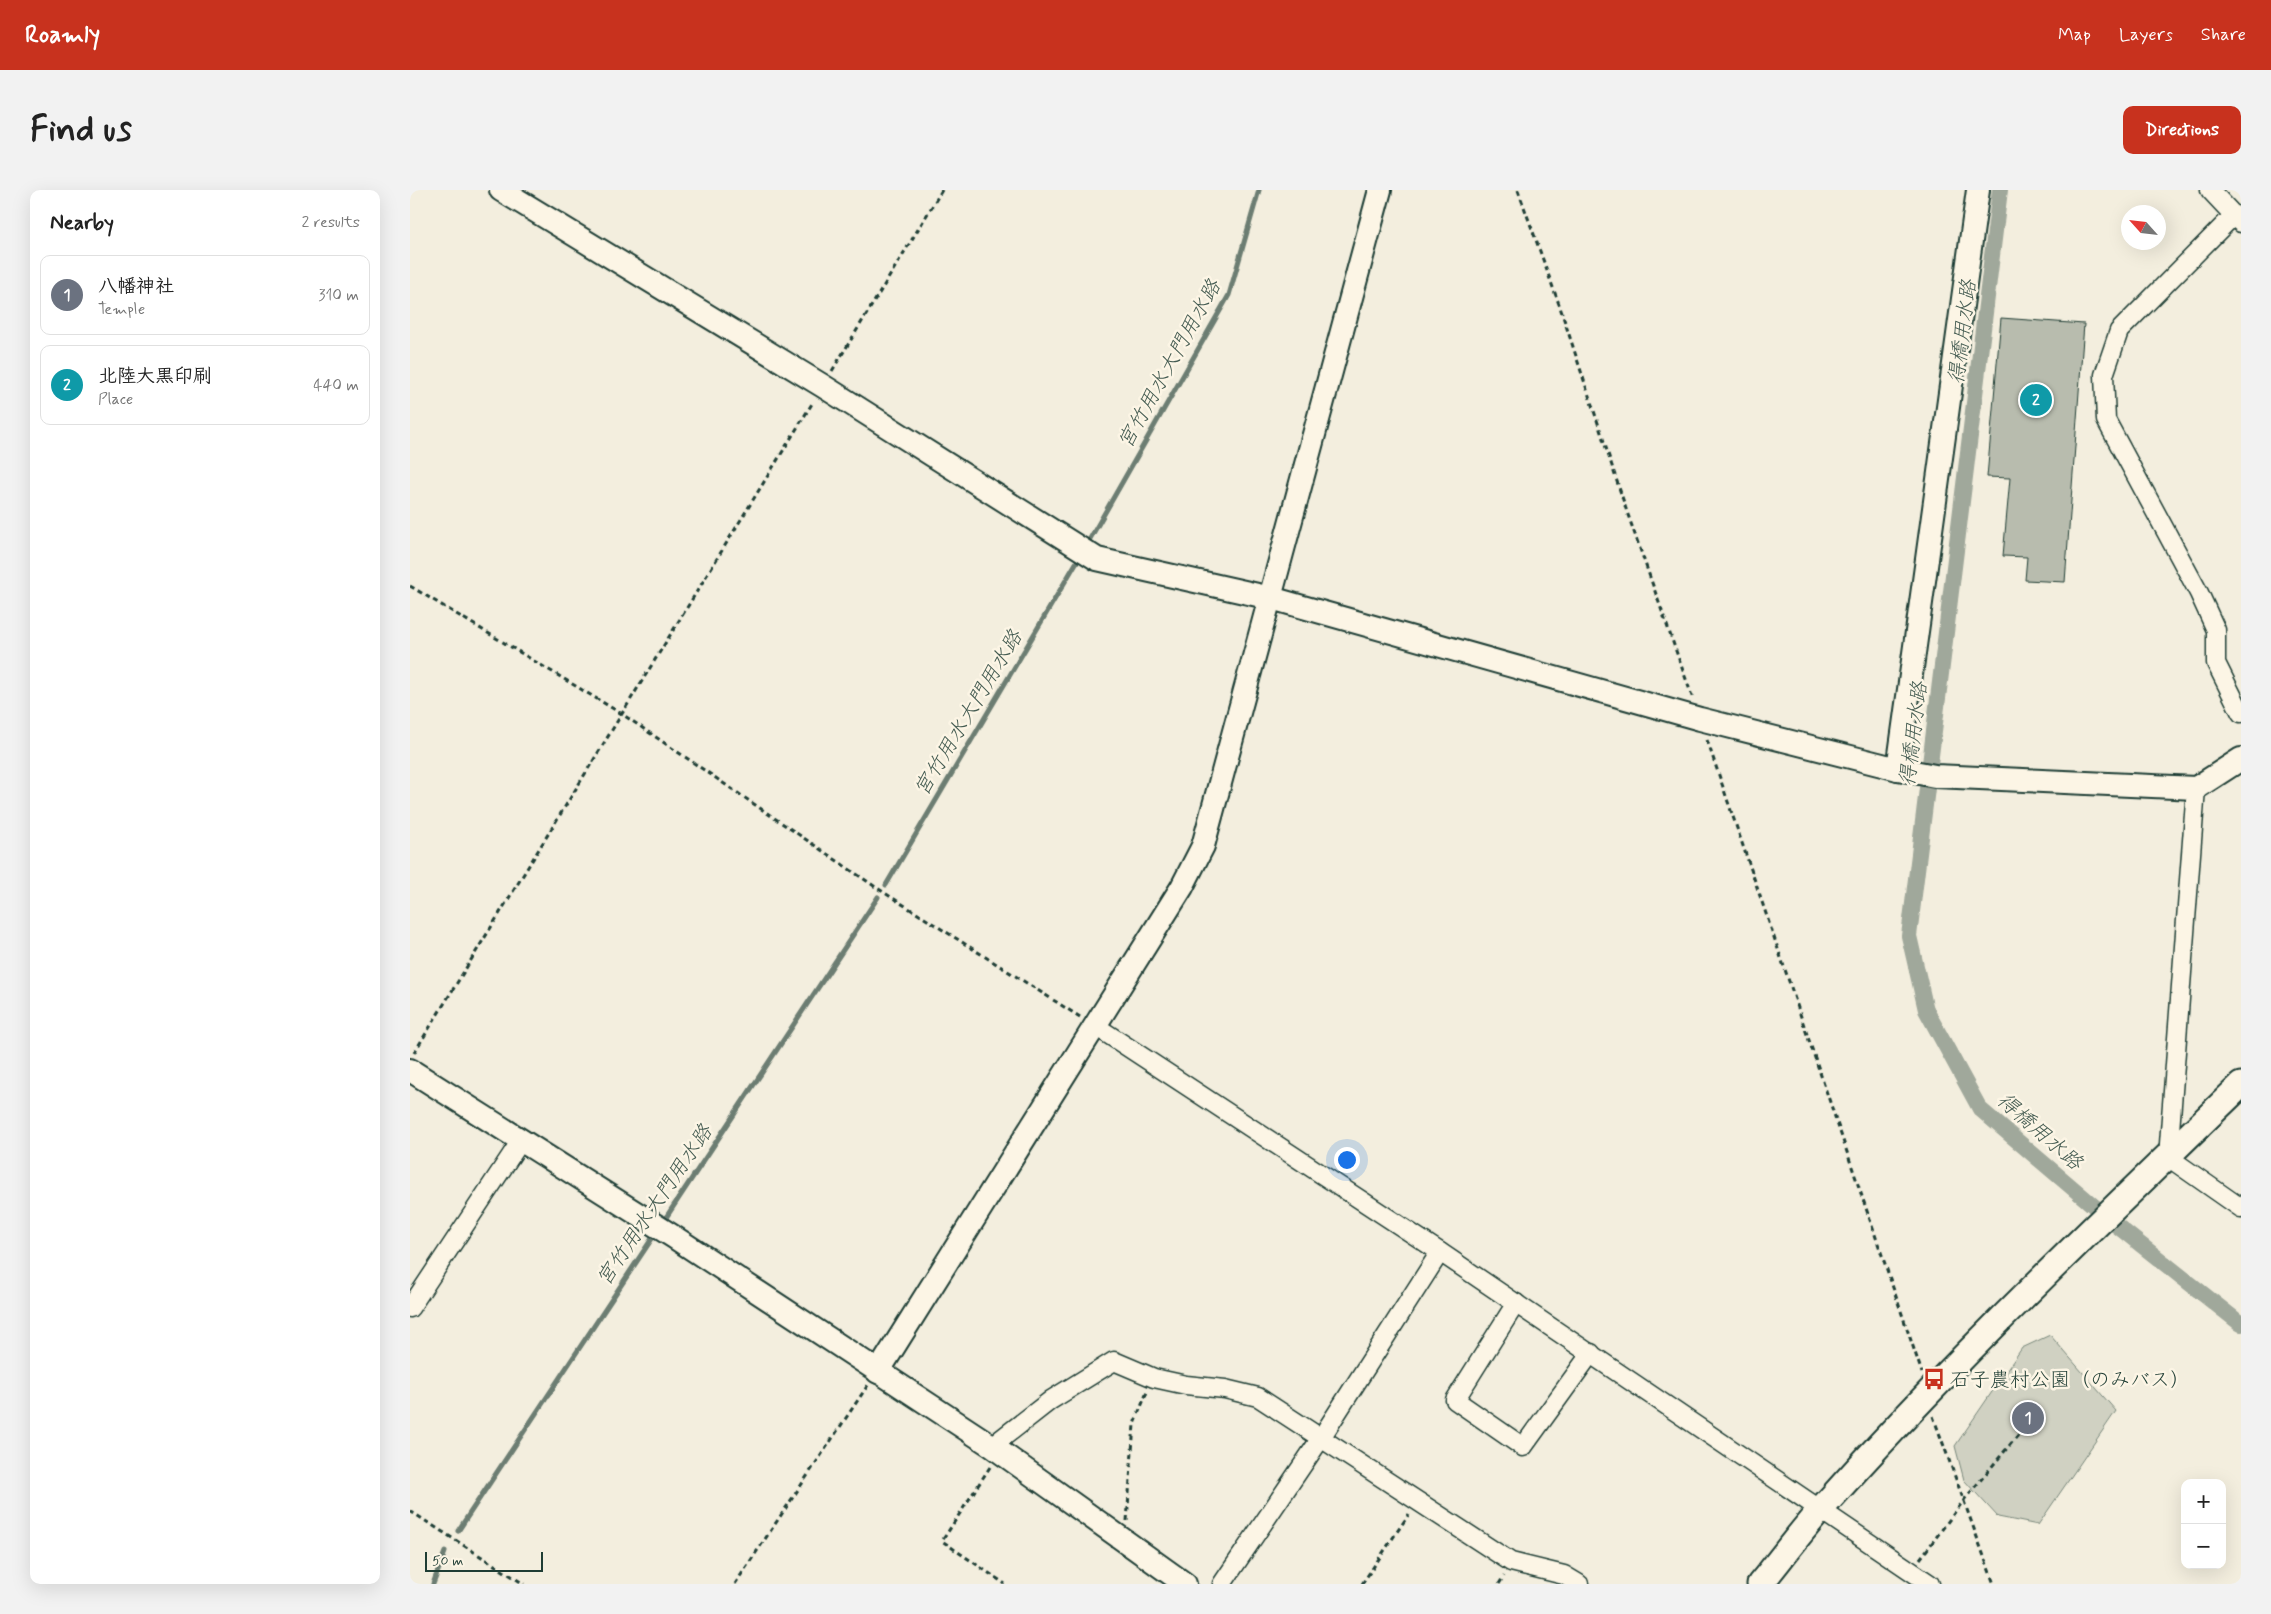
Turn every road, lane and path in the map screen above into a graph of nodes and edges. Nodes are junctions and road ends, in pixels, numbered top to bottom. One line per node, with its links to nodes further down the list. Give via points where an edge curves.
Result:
1 (501, 190): 8 (street)
2 (942, 190): 8 (path)
3 (1380, 190): 10 (street)
4 (1518, 190): 13 (path)
5 (1978, 190): 15 (street)
6 (2210, 190): 7 (street)
7 (2237, 219): 11 (street, via 2119,331 2104,375 2106,420 2199,593 2216,630 2216,663)
8 (823, 386): 10 (street, via 1097,559); 12 (path)
9 (410, 586): 12 (path)
10 (1271, 598): 13 (street); 17 (street, via 1203,846 1182,887)
11 (2241, 713)
12 (622, 714): 17 (path, via 877,888); 18 (path)
13 (1700, 719): 15 (street); 30 (path)
14 (2241, 759): 16 (street)
15 (1917, 772): 16 (street)
16 (2196, 788): 22 (street)
17 (1094, 1025): 24 (street); 28 (street)
18 (410, 1060)
19 (410, 1070): 21 (street)
20 (2241, 1085): 22 (main road)
21 (522, 1139): 26 (street); 28 (street)
22 (2168, 1156): 23 (street); 30 (main road)
23 (2241, 1208)
24 (1440, 1252): 25 (street); 32 (street)
25 (1516, 1303): 27 (street); 27 (street, via 1455,1400 1523,1447)
26 (410, 1308)
27 (1591, 1353): 36 (street)
28 (878, 1372): 33 (street); 41 (path)
29 (1154, 1378): 32 (street, via 1225,1389 1258,1398); 33 (street, via 1114,1361 1051,1400); 38 (path, via 1134,1424)
30 (1929, 1394): 34 (path, via 1934,1422); 36 (main road)
31 (2019, 1434): 34 (path)
32 (1321, 1438): 35 (street); 44 (street)
33 (996, 1449): 38 (street); 42 (path, via 942,1541)
34 (1964, 1500): 39 (path); 49 (path)
35 (1418, 1501): 45 (path); 46 (street, via 1511,1562 1564,1575)
36 (1822, 1509): 39 (street); 47 (main road)
37 (410, 1511): 40 (path)
38 (1126, 1541): 43 (street)
39 (1911, 1572): 48 (street)
40 (524, 1584)
41 (734, 1584)
42 (1005, 1584)
43 (1185, 1584)
44 (1222, 1584)
45 (1362, 1584)
46 (1579, 1584)
47 (1760, 1584)
48 (1930, 1584)
49 (1994, 1584)

